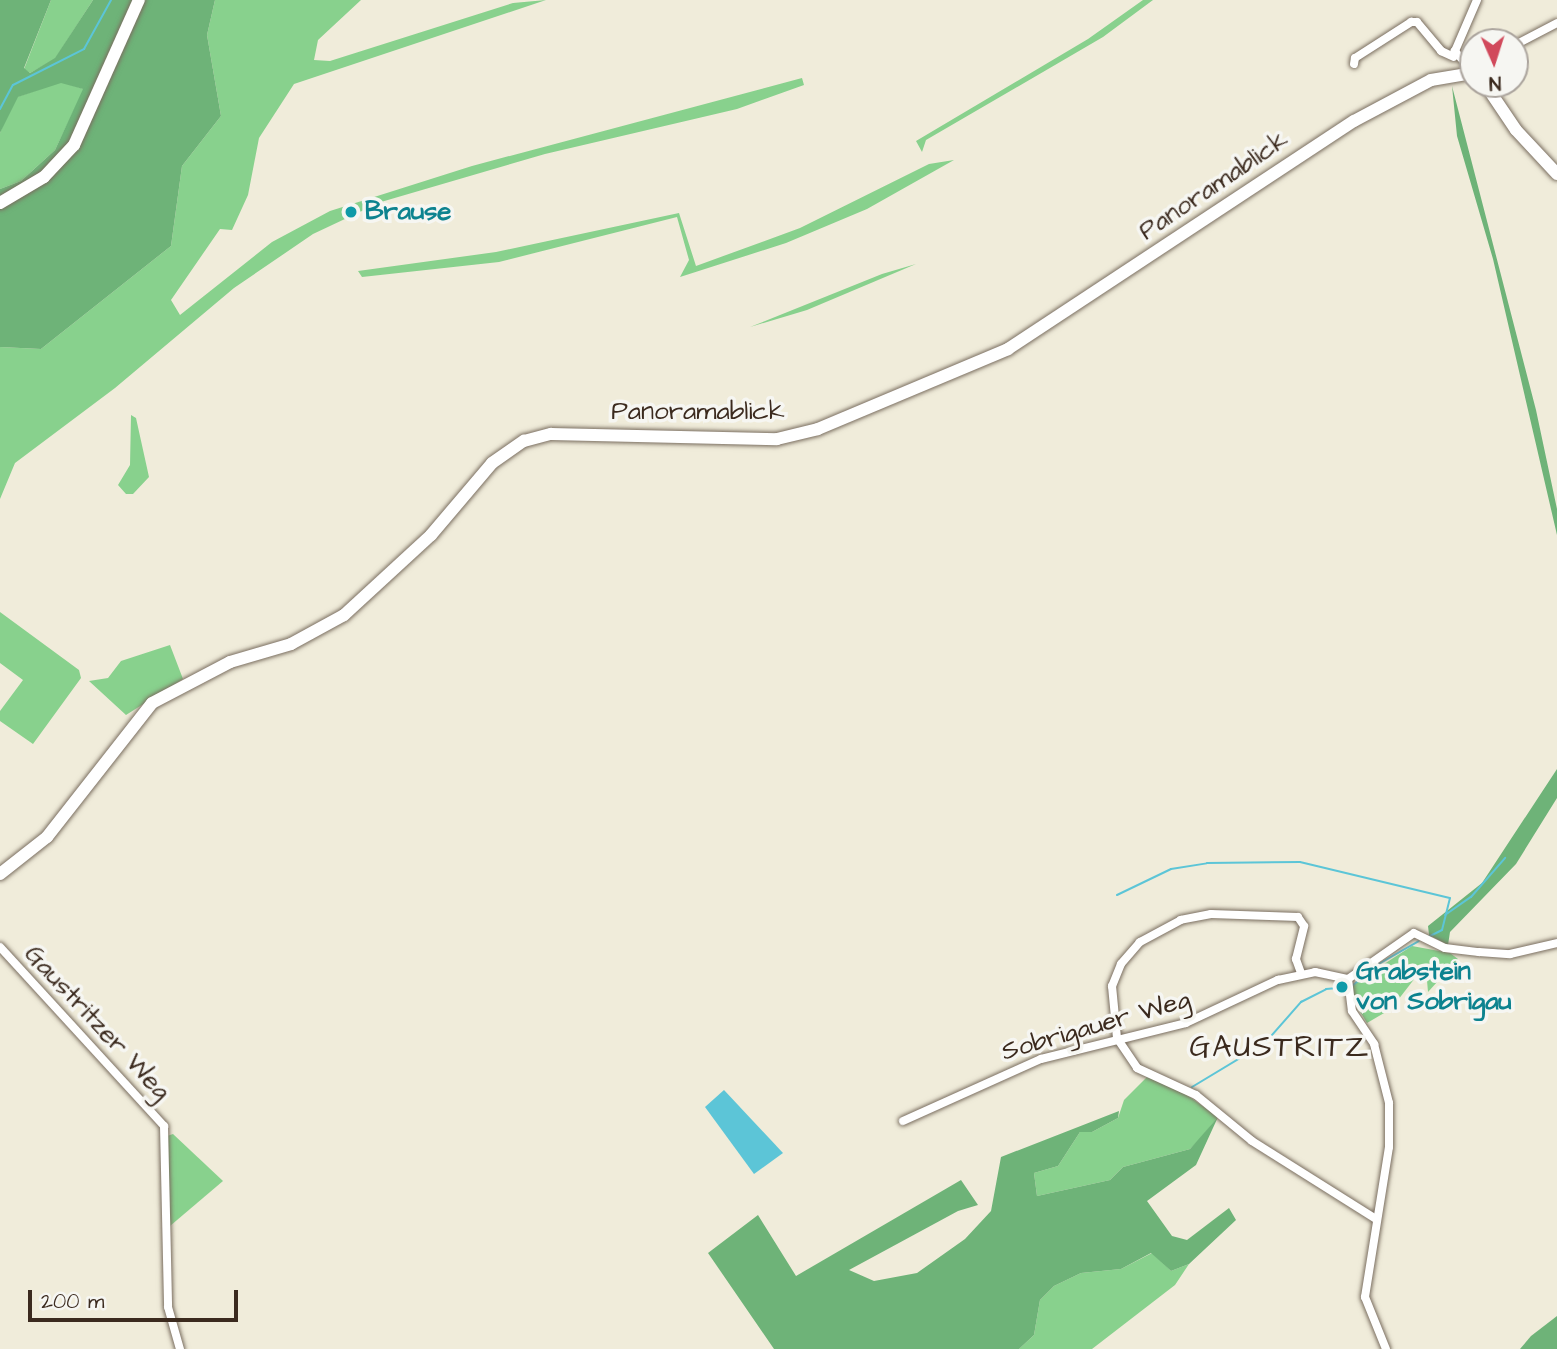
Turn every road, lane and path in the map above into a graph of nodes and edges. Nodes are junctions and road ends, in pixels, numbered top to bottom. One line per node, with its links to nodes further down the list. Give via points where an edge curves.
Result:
1 (139, 0): 12 (street, via 74,145 44,177)
2 (1478, 0): 5 (street)
3 (1557, 23): 4 (street)
4 (1529, 38)
5 (1455, 54): 6 (street); 7 (street, via 1441,51 1417,22 1410,22 1355,58); 8 (street)
6 (1459, 58)
7 (1354, 64)
8 (1455, 73): 9 (street, Panoramablick); 13 (street, Panoramablick, via 1431,80 1354,121 1036,333 818,429 777,439 551,434 523,441 492,463 431,535 344,615 291,644 230,662 152,703 47,837)
9 (1459, 73)
10 (1494, 98): 11 (street, via 1516,130)
11 (1557, 174)
12 (0, 203)
13 (0, 874)
14 (1557, 943): 17 (street, via 1510,954 1445,948 1415,933)
15 (0, 947): 21 (street, Gaustritzer Weg, via 164,1126 168,1307)
16 (1301, 973): 17 (street); 18 (street, Sobrigauer Weg, via 1263,984 1186,1023); 18 (street, via 1296,959 1304,926 1298,917 1212,914 1181,920 1140,942 1121,964 1112,986)
17 (1348, 984): 20 (street, via 1354,1017 1374,1044 1389,1103 1389,1147)
18 (1117, 1038): 19 (street, Sobrigauer Weg, via 1041,1059); 20 (street, via 1137,1068 1196,1095 1252,1141)
19 (903, 1121)
20 (1376, 1219): 22 (street, via 1365,1297)
21 (180, 1349)
22 (1385, 1349)

